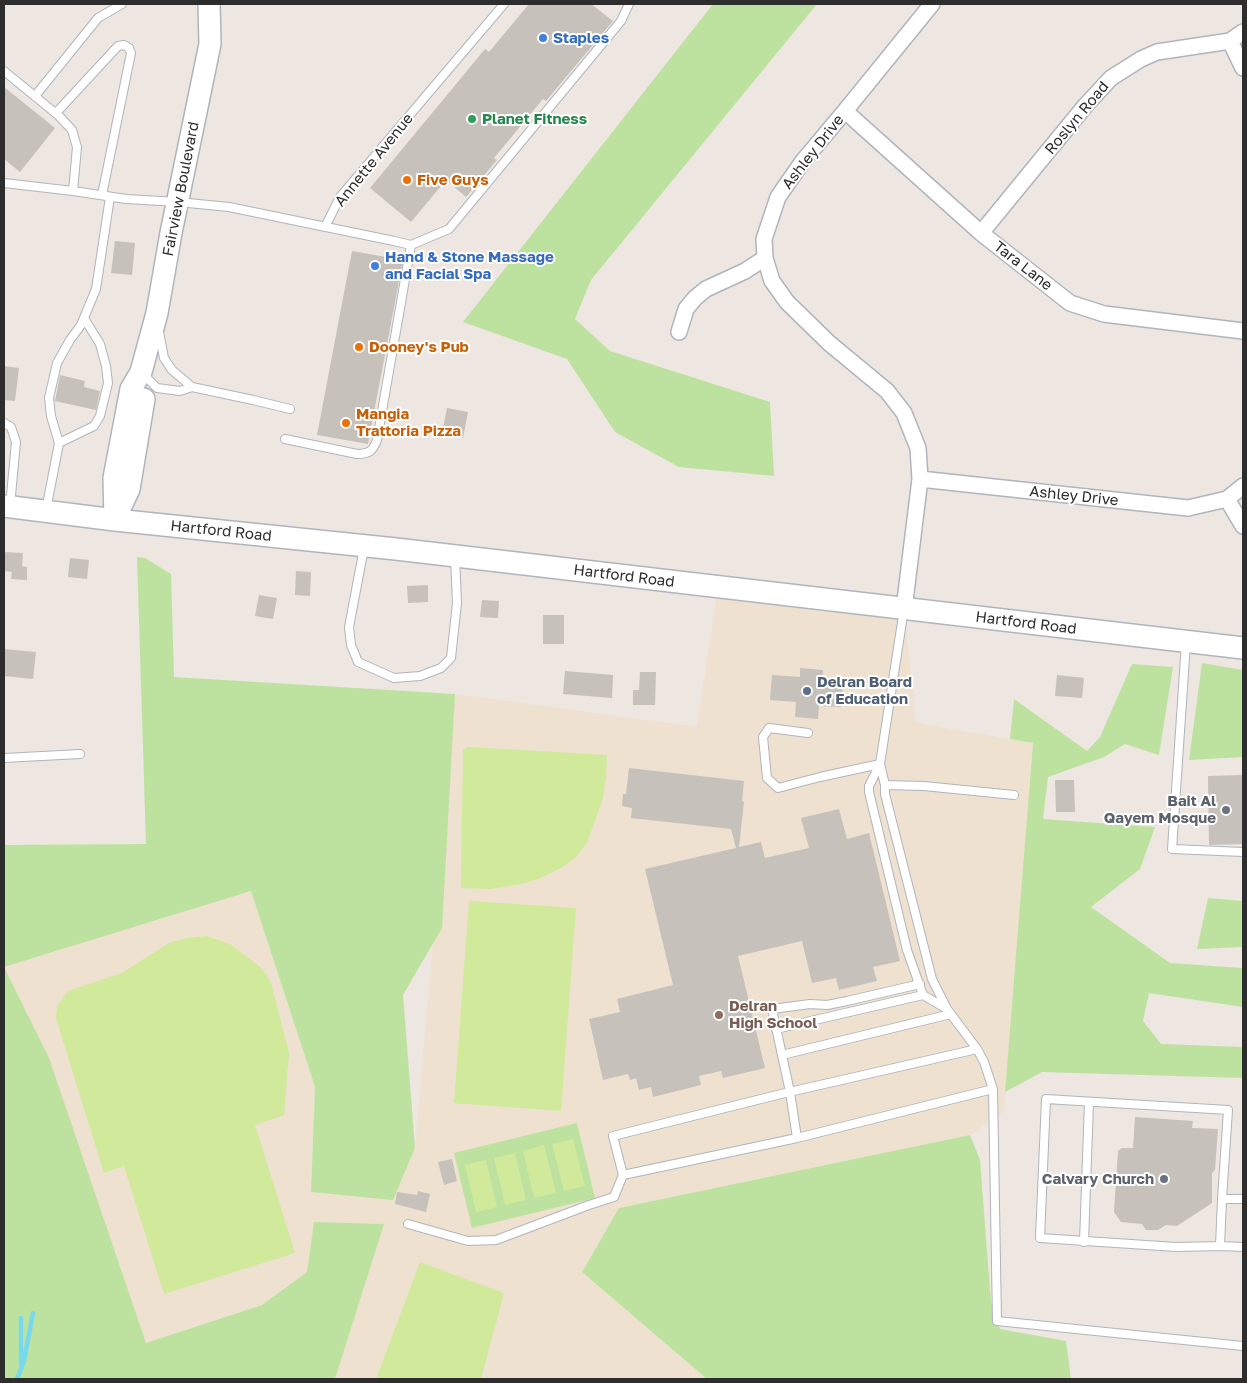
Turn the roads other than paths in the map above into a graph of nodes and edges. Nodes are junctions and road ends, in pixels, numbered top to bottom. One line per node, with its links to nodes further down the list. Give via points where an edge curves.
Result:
1 (122, 4): 10 (lane, via 98,18)
2 (209, 4): 16 (main road, Fairview Boulevard, via 210,44)
3 (504, 4): 17 (lane, Annette Avenue, via 340,197)
4 (629, 4): 19 (lane, via 621,21 449,229)
5 (932, 4): 11 (street, Ashley Drive)
6 (1243, 32): 7 (street)
7 (1230, 42): 8 (street); 18 (street, Roslyn Road, via 1157,52 1111,78)
8 (1243, 68)
9 (4, 71): 10 (lane)
10 (35, 96): 12 (lane)
11 (845, 112): 18 (street, Tara Lane); 20 (street, Ashley Drive, via 803,161 778,197 764,239)
12 (56, 113): 14 (lane, via 72,130 77,147); 15 (lane, via 118,46 129,48 131,53)
13 (4, 183): 14 (lane)
14 (73, 191): 15 (lane)
15 (106, 196): 16 (lane); 22 (lane, via 96,289)
16 (178, 202): 17 (lane, via 229,208); 21 (main road, Fairview Boulevard)
17 (325, 227): 19 (lane)
18 (981, 233): 23 (street, Tara Lane, via 1070,303 1104,314)
19 (411, 245): 29 (lane, via 374,448 366,454 357,454)
20 (765, 258): 24 (street, via 695,298 686,309); 31 (street, Ashley Drive, via 772,281 787,302 829,343 887,391 904,413 918,448)
21 (157, 313): 25 (main road, Fairview Boulevard); 26 (lane, via 164,358 172,370)
22 (84, 318): 30 (lane, via 57,363 49,398); 30 (lane, via 100,344 108,383 100,416 94,426)
23 (1243, 331)
24 (679, 332)
25 (141, 372): 26 (lane, via 157,388 180,391); 36 (main road, Fairview Boulevard, via 146,389 129,489)
26 (192, 387): 27 (lane)
27 (290, 409)
28 (4, 423): 34 (lane, via 11,427 16,442)
29 (285, 438)
30 (59, 443): 35 (lane)
31 (920, 479): 33 (street, Ashley Drive, via 1188,508); 40 (street, Ashley Drive)
32 (1243, 486): 33 (street)
33 (1227, 499): 37 (street)
34 (7, 507): 35 (main road, Hartford Road)
35 (46, 511): 36 (main road, Hartford Road)
36 (115, 520): 38 (main road, Hartford Road)
37 (1243, 526)
38 (365, 546): 39 (main road, Hartford Road); 39 (lane, via 349,627 350,645 358,662 394,678 420,676 441,668 451,658 457,602)
39 (455, 556): 40 (main road, Hartford Road)
40 (904, 609): 41 (main road, Hartford Road); 46 (lane)
41 (1186, 642): 42 (main road, Hartford Road); 49 (lane, via 1172,849)
42 (1243, 648)
43 (808, 733): 46 (lane, via 769,728 763,737 767,778 778,788)
44 (80, 754): 45 (lane)
45 (4, 758)
46 (880, 764): 47 (lane); 50 (lane, via 869,792 907,950)
47 (885, 785): 48 (lane); 52 (lane, via 932,979)
48 (1014, 795)
49 (1243, 852)
50 (920, 984): 51 (lane); 53 (lane, via 827,1005 810,1004 772,1010)
51 (924, 995): 52 (lane); 53 (lane)
52 (949, 1012): 54 (lane); 55 (lane)
53 (776, 1029): 55 (lane)
54 (977, 1049): 56 (lane); 57 (lane)
55 (782, 1055): 57 (lane)
56 (993, 1089): 59 (lane); 67 (lane, via 997,1321)
57 (790, 1092): 59 (lane); 60 (lane, via 613,1136)
58 (1089, 1102): 61 (lane, via 1228,1110); 64 (lane); 64 (lane, via 1046,1100 1040,1238)
59 (797, 1138): 60 (lane)
60 (623, 1174): 63 (lane, via 614,1196 496,1240 468,1241)
61 (1222, 1199): 62 (lane); 65 (lane)
62 (1243, 1199)
63 (408, 1224)
64 (1084, 1242): 65 (lane, via 1176,1248)
65 (1220, 1246): 66 (lane)
66 (1243, 1247)
67 (1243, 1346)

